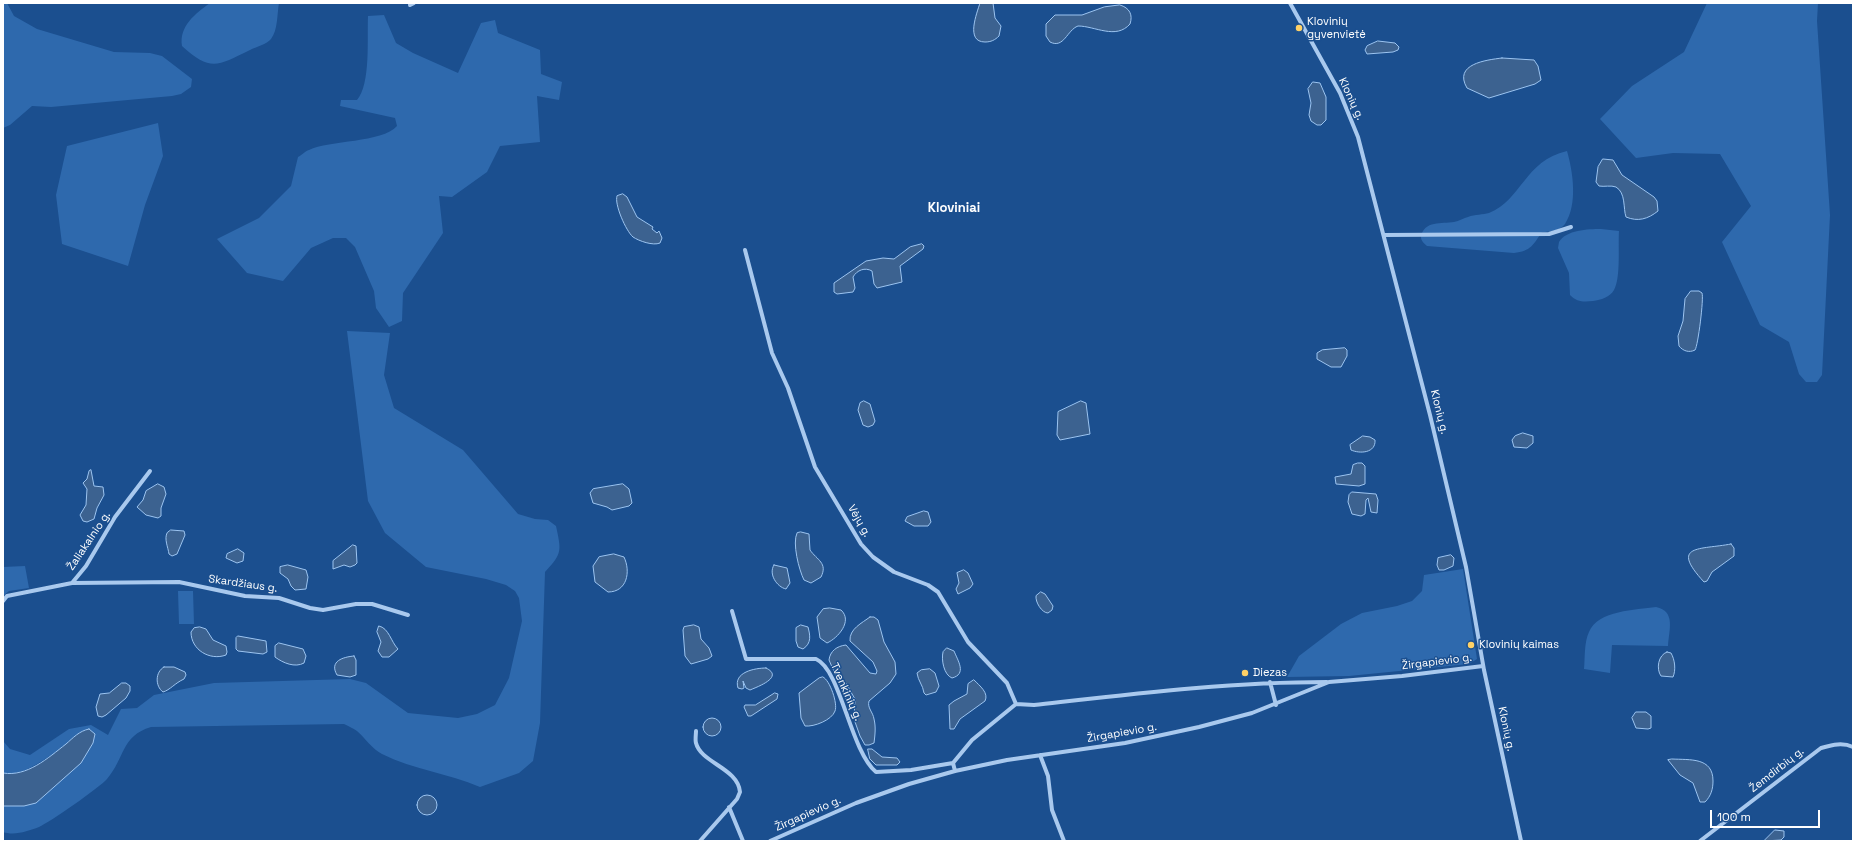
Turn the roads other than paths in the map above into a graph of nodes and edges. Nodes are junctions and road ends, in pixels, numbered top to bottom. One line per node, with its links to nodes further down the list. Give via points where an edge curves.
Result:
1 (1290, 3): 3 (street, Klonių g., via 1340,93 1358,137)
2 (1570, 227): 3 (street, via 1549,234)
3 (1384, 235): 10 (street, Klonių g., via 1466,567)
4 (745, 250): 13 (street, Vėjų g., via 772,353 788,388 815,467 861,544 894,572 928,585 938,592 968,642 1006,683)
5 (150, 471): 6 (street, Žaliakalnio g.)
6 (72, 583): 7 (street, Žaliakalnio g., via 7,596); 9 (street, Skardžiaus g., via 179,582 246,596 279,598 323,610 372,604)
7 (3, 600)
8 (732, 611): 18 (street, Tvenkinių g., via 746,659 816,659 822,662 840,697 859,748 869,766 876,772 911,770)
9 (408, 615)
10 (1483, 666): 12 (street, Žirgapievio g.); 25 (street, Klonių g.)
11 (1270, 682): 12 (street); 13 (street, via 1146,691 1034,705); 14 (street)
12 (1329, 682): 14 (street, Žirgapievio g.)
13 (1016, 704): 18 (street, via 972,740)
14 (1276, 704): 17 (street, Žirgapievio g., via 1252,713 1158,736)
15 (696, 731): 20 (street, via 696,744 702,753 721,766 739,786 740,792)
16 (1853, 746): 26 (street, Žemdirbių g., via 1834,744 1821,748)
17 (1040, 755): 19 (street, Žirgapievio g.); 24 (street, via 1048,776 1052,810)
18 (953, 763): 19 (street)
19 (955, 771): 23 (street, Žirgapievio g., via 856,803)
20 (729, 807): 21 (street); 22 (street)
21 (700, 841)
22 (743, 841)
23 (770, 841)
24 (1064, 841)
25 (1521, 841)
26 (1700, 841)

